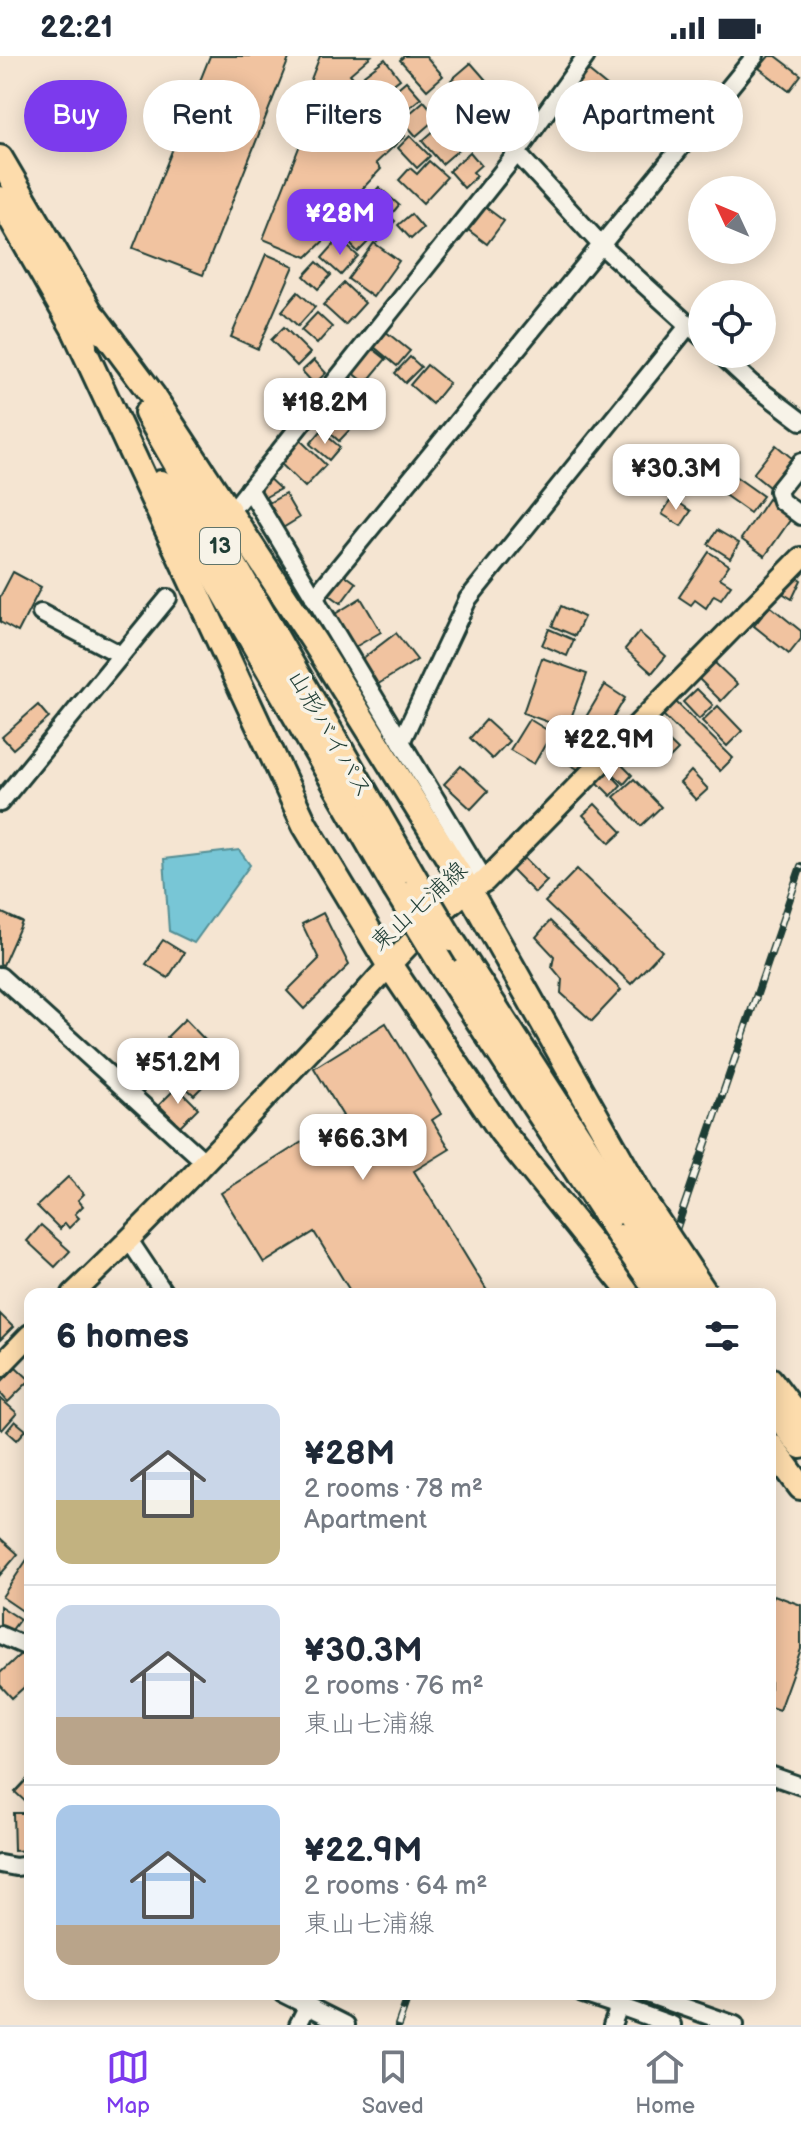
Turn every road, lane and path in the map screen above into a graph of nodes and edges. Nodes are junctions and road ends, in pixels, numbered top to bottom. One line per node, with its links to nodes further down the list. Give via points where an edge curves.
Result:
1 (586, 56): 3 (street)
2 (755, 56): 6 (street)
3 (517, 153): 6 (street); 16 (street, via 244,496)
4 (0, 158): 5 (highway, 山形バイパス / 13)
5 (11, 204): 8 (highway, 山形バイパス / 13)
6 (603, 247): 7 (street); 16 (street)
7 (688, 324)
8 (86, 326): 21 (highway, via 153,396); 22 (highway, 山形バイパス / 13, via 213,535); 23 (highway, via 281,780)
9 (688, 326): 19 (street, via 468,599)
10 (735, 368): 11 (street)
11 (801, 421)
12 (801, 462): 13 (street, via 778,491 781,501)
13 (801, 516)
14 (801, 558): 21 (main road, 東山七浦線)
15 (168, 598): 18 (street)
16 (314, 598): 19 (street)
17 (41, 613): 18 (street)
18 (121, 655): 20 (street)
19 (401, 742): 21 (street)
20 (0, 803)
21 (477, 885): 23 (main road, 東山七浦線); 26 (highway)
22 (406, 886): 26 (highway, 山形バイパス / 13, bridge, via 451,939); 26 (highway, 山形バイパス / 13, bridge, via 444,968)
23 (390, 966): 25 (main road, 東山七浦線); 30 (highway, via 502,1132)
24 (0, 976): 25 (street)
25 (205, 1162): 27 (main road, 東山七浦線)
26 (632, 1219): 31 (highway, 山形バイパス / 13, bridge); 32 (highway, 山形バイパス / 13, bridge)
27 (129, 1240): 28 (main road, 東山七浦線); 29 (street)
28 (79, 1288)
29 (161, 1288)
30 (627, 1288)
31 (658, 1288)
32 (694, 1288)
33 (24, 1341): 34 (main road)
34 (0, 1366)
35 (776, 1388): 37 (highway)
36 (776, 1414): 38 (highway)
37 (801, 1421)
38 (801, 1446)
39 (776, 1453): 41 (highway)
40 (776, 1461): 41 (highway)
41 (801, 1488)
42 (0, 1635): 43 (street)
43 (24, 1645)
44 (776, 1777): 45 (street)
45 (801, 1786)
46 (0, 1864): 47 (street)
47 (24, 1866)
48 (297, 2000): 51 (street)
49 (601, 2000): 52 (street)
50 (664, 2000): 53 (street)
51 (308, 2005): 54 (street); 55 (street)
52 (619, 2006): 56 (street); 57 (street)
53 (727, 2022)
54 (298, 2025)
55 (346, 2025)
56 (612, 2025)
57 (672, 2025)

